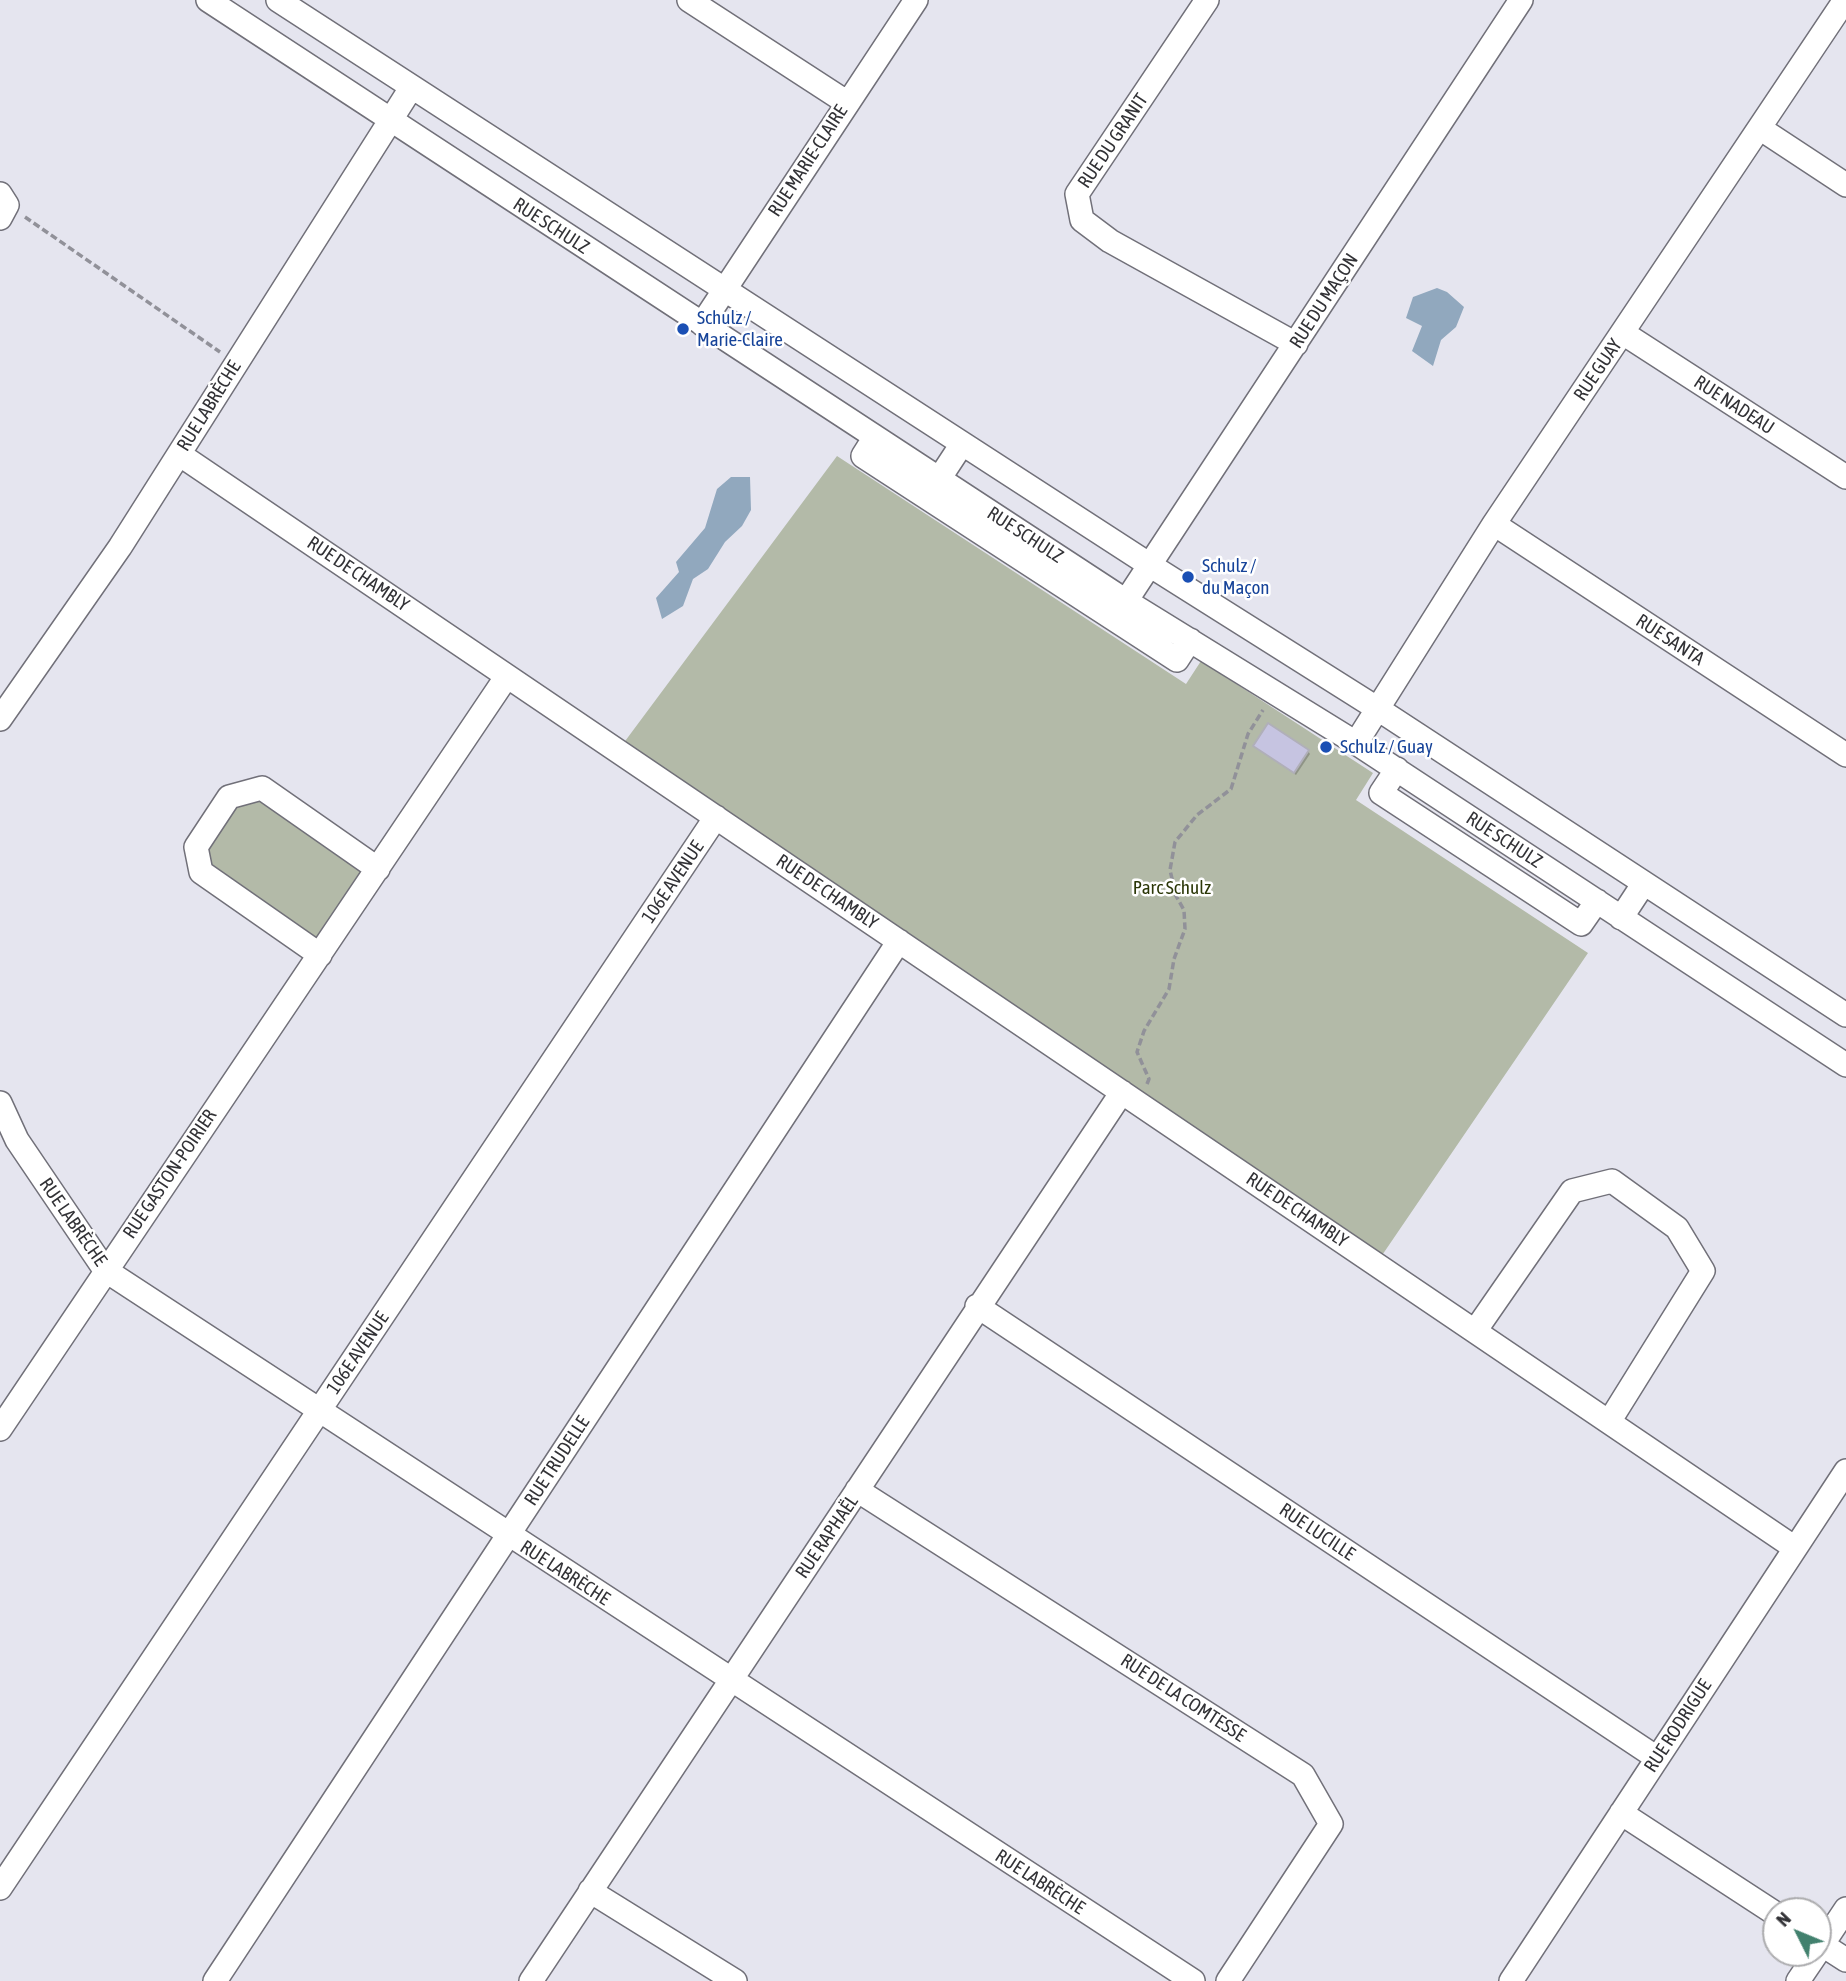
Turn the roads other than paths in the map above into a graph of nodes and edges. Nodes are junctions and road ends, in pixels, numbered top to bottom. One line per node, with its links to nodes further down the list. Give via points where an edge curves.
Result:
1 (208, 0): 10 (street, RUE SCHULZ)
2 (278, 0): 8 (street, RUE SCHULZ)
3 (690, 0): 9 (street)
4 (916, 0): 9 (street, RUE MARIE-CLAIRE)
5 (1207, 0): 16 (street, RUE DU GRANIT, via 1077,194 1082,220 1110,241)
6 (1521, 0): 16 (street, RUE DU MAÇON)
7 (1845, 0): 11 (street, RUE GUAY)
8 (411, 88): 10 (street, RUE LABRÈCHE); 13 (street, RUE SCHULZ)
9 (846, 103): 13 (street, RUE MARIE-CLAIRE)
10 (389, 121): 14 (street, RUE SCHULZ); 19 (street, RUE LABRÈCHE)
11 (1760, 129): 12 (street); 15 (street, RUE GUAY)
12 (1846, 185)
13 (724, 290): 14 (street, RUE MARIE-CLAIRE); 18 (street, RUE SCHULZ)
14 (702, 324): 17 (street, RUE SCHULZ)
15 (1623, 334): 20 (street, RUE NADEAU); 22 (street, RUE GUAY)
16 (1296, 344): 23 (street, RUE DU MAÇON)
17 (876, 438): 21 (street, RUE SCHULZ); 25 (street, via 863,456 1177,660)
18 (962, 444): 21 (street); 23 (street, RUE SCHULZ)
19 (179, 454): 26 (street, RUE DE CHAMBLY); 28 (street, RUE LABRÈCHE)
20 (1846, 477)
21 (939, 479): 24 (street, RUE SCHULZ)
22 (1494, 524): 27 (street, RUE GUAY); 30 (street, RUE SANTA)
23 (1149, 565): 24 (street, RUE DU MAÇON); 27 (street, RUE SCHULZ)
24 (1126, 601): 25 (street, RUE SCHULZ)
25 (1190, 640): 29 (street, RUE SCHULZ)
26 (507, 676): 31 (street, RUE DE CHAMBLY); 32 (street, RUE GASTON-POIRIER)
27 (1378, 709): 29 (street, RUE GUAY); 33 (street, RUE SCHULZ)
28 (0, 719)
29 (1356, 743): 34 (street, RUE SCHULZ)
30 (1846, 755)
31 (716, 817): 35 (street, RUE DE CHAMBLY); 44 (street, 106E AVENUE)
32 (378, 869): 36 (street, RUE GASTON-POIRIER); 36 (street, via 262,788 229,797 197,847 201,872)
33 (1644, 883): 34 (street); 37 (street, RUE SCHULZ)
34 (1621, 918): 38 (street, RUE SCHULZ)
35 (899, 941): 39 (street, RUE DE CHAMBLY); 49 (street, RUE TRUDELLE)
36 (320, 956): 41 (street, RUE GASTON-POIRIER)
37 (1846, 1015)
38 (1846, 1065)
39 (1130, 1097): 42 (street, RUE RAPHAËL); 43 (street, RUE DE CHAMBLY)
40 (0, 1103): 41 (street, RUE LABRÈCHE, via 16,1140)
41 (105, 1270): 44 (street, RUE LABRÈCHE); 46 (street, RUE GASTON-POIRIER)
42 (977, 1306): 48 (street, RUE RAPHAËL); 52 (street, RUE LUCILLE)
43 (1475, 1331): 45 (street, RUE DE CHAMBLY); 45 (street, via 1572,1191 1612,1181 1676,1228 1703,1271)
44 (319, 1411): 49 (street, RUE LABRÈCHE); 54 (street, 106E AVENUE)
45 (1609, 1422): 50 (street, RUE DE CHAMBLY)
46 (0, 1429)
47 (1846, 1471): 50 (street, RUE RODRIGUE)
48 (858, 1490): 51 (street, RUE RAPHAËL); 63 (street, RUE DE LA COMTESSE, via 1303,1775 1331,1824)
49 (508, 1535): 51 (street, RUE LABRÈCHE); 59 (street, RUE TRUDELLE)
50 (1795, 1548): 52 (street, RUE RODRIGUE)
51 (730, 1681): 55 (street, RUE RAPHAËL); 62 (street, RUE LABRÈCHE)
52 (1657, 1758): 53 (street, RUE RODRIGUE)
53 (1621, 1813): 56 (street); 64 (street, RUE RODRIGUE)
54 (0, 1888)
55 (590, 1891): 60 (street, RUE RAPHAËL); 61 (street)
56 (1762, 1905)
57 (1846, 1909): 58 (street)
58 (1832, 1929)
59 (215, 1981)
60 (531, 1981)
61 (735, 1981)
62 (1193, 1981)
63 (1228, 1981)
64 (1511, 1981)

